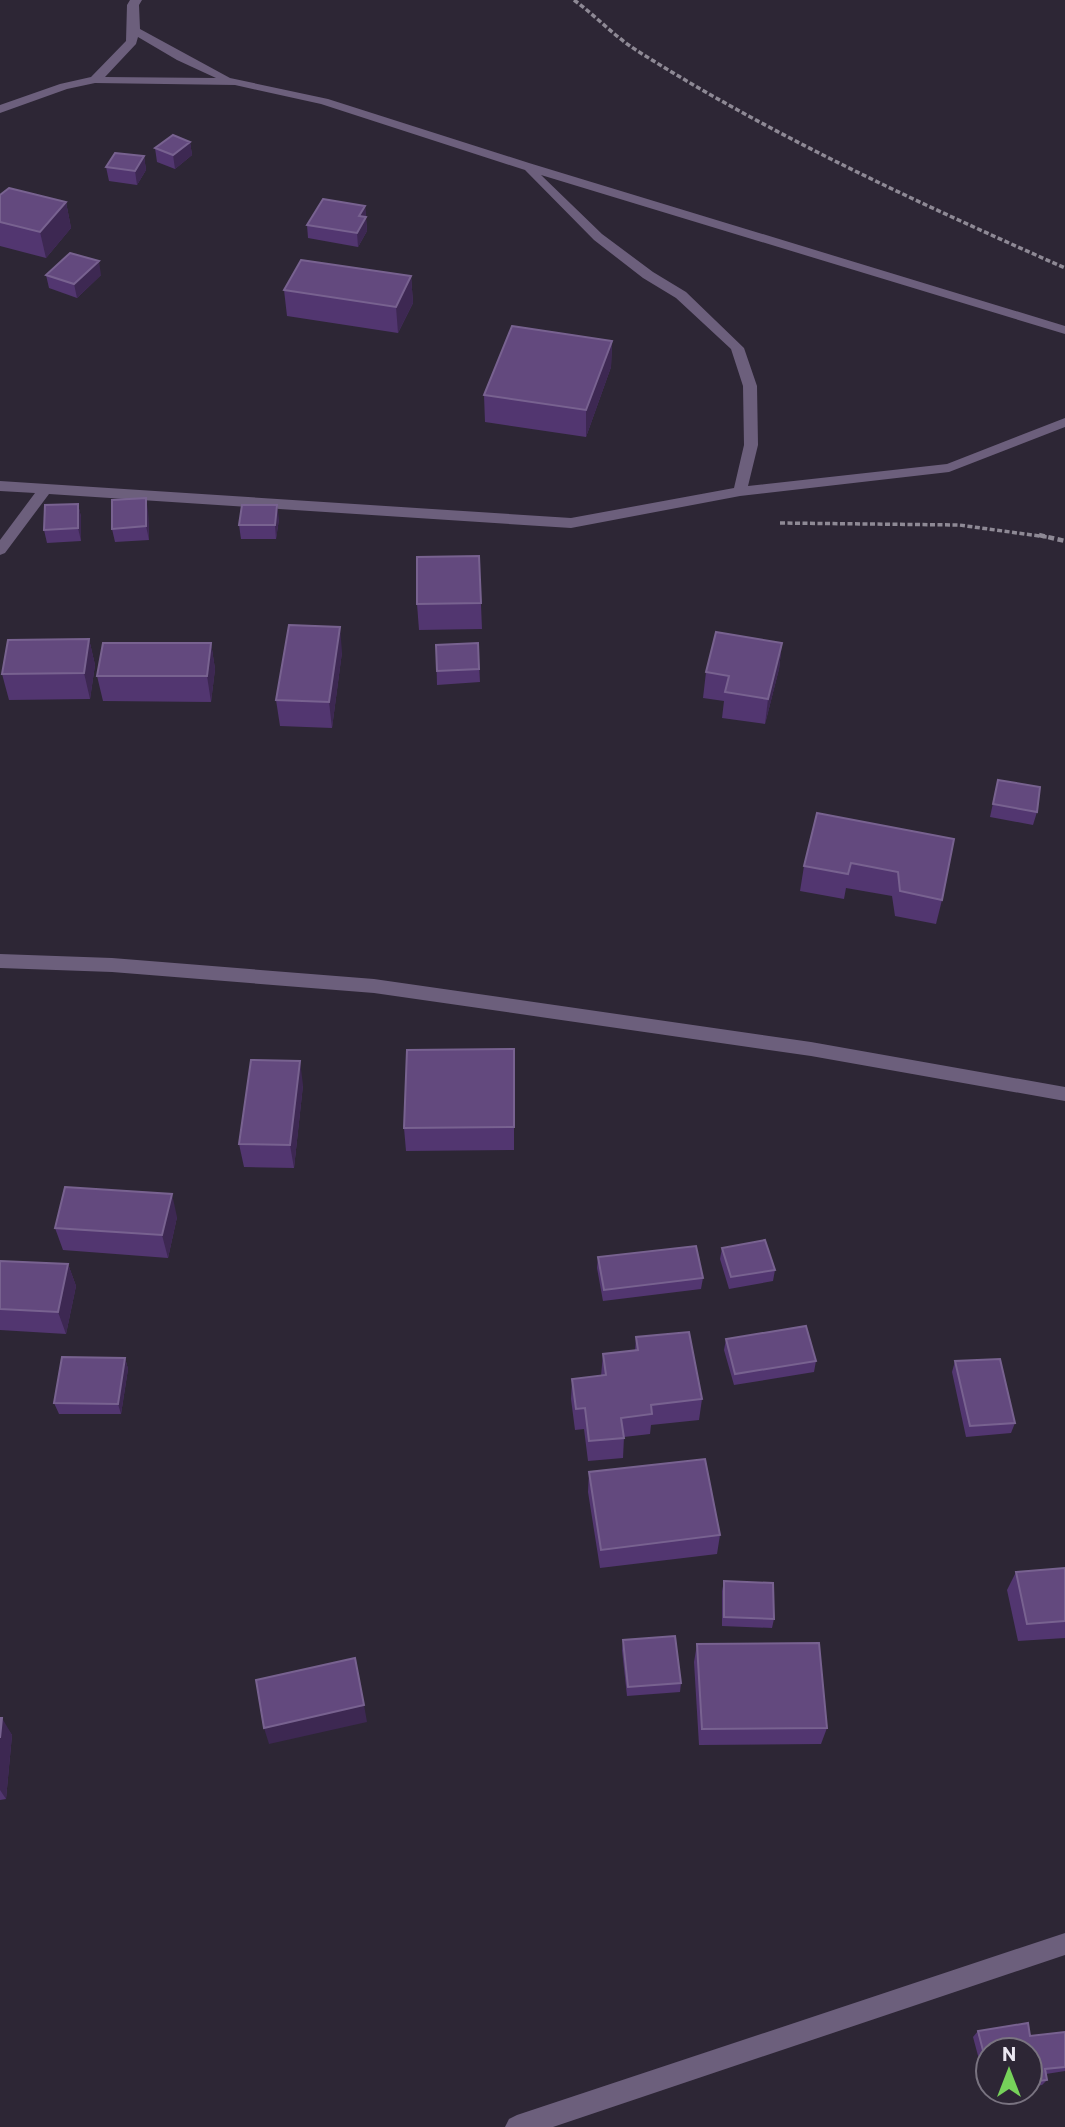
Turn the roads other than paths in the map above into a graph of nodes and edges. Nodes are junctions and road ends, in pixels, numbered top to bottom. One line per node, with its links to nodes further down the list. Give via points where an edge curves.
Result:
1 (136, 0): 2 (street)
2 (134, 30): 3 (street, via 132,42); 4 (street)
3 (95, 80): 4 (street); 5 (street, via 64,86)
4 (235, 82): 6 (street, via 324,101)
5 (2, 112)
6 (525, 166): 7 (street); 11 (street, via 598,237 681,295 737,348 750,386 751,445)
7 (1065, 330)
8 (1065, 422): 11 (street, via 949,468)
9 (0, 486): 10 (street)
10 (44, 490): 11 (street, via 571,523); 12 (street)
11 (740, 491)
12 (0, 550)
13 (0, 961): 14 (street, via 374,986 811,1049)
14 (1065, 1094)
15 (1065, 1944): 16 (street)
16 (517, 2127)

